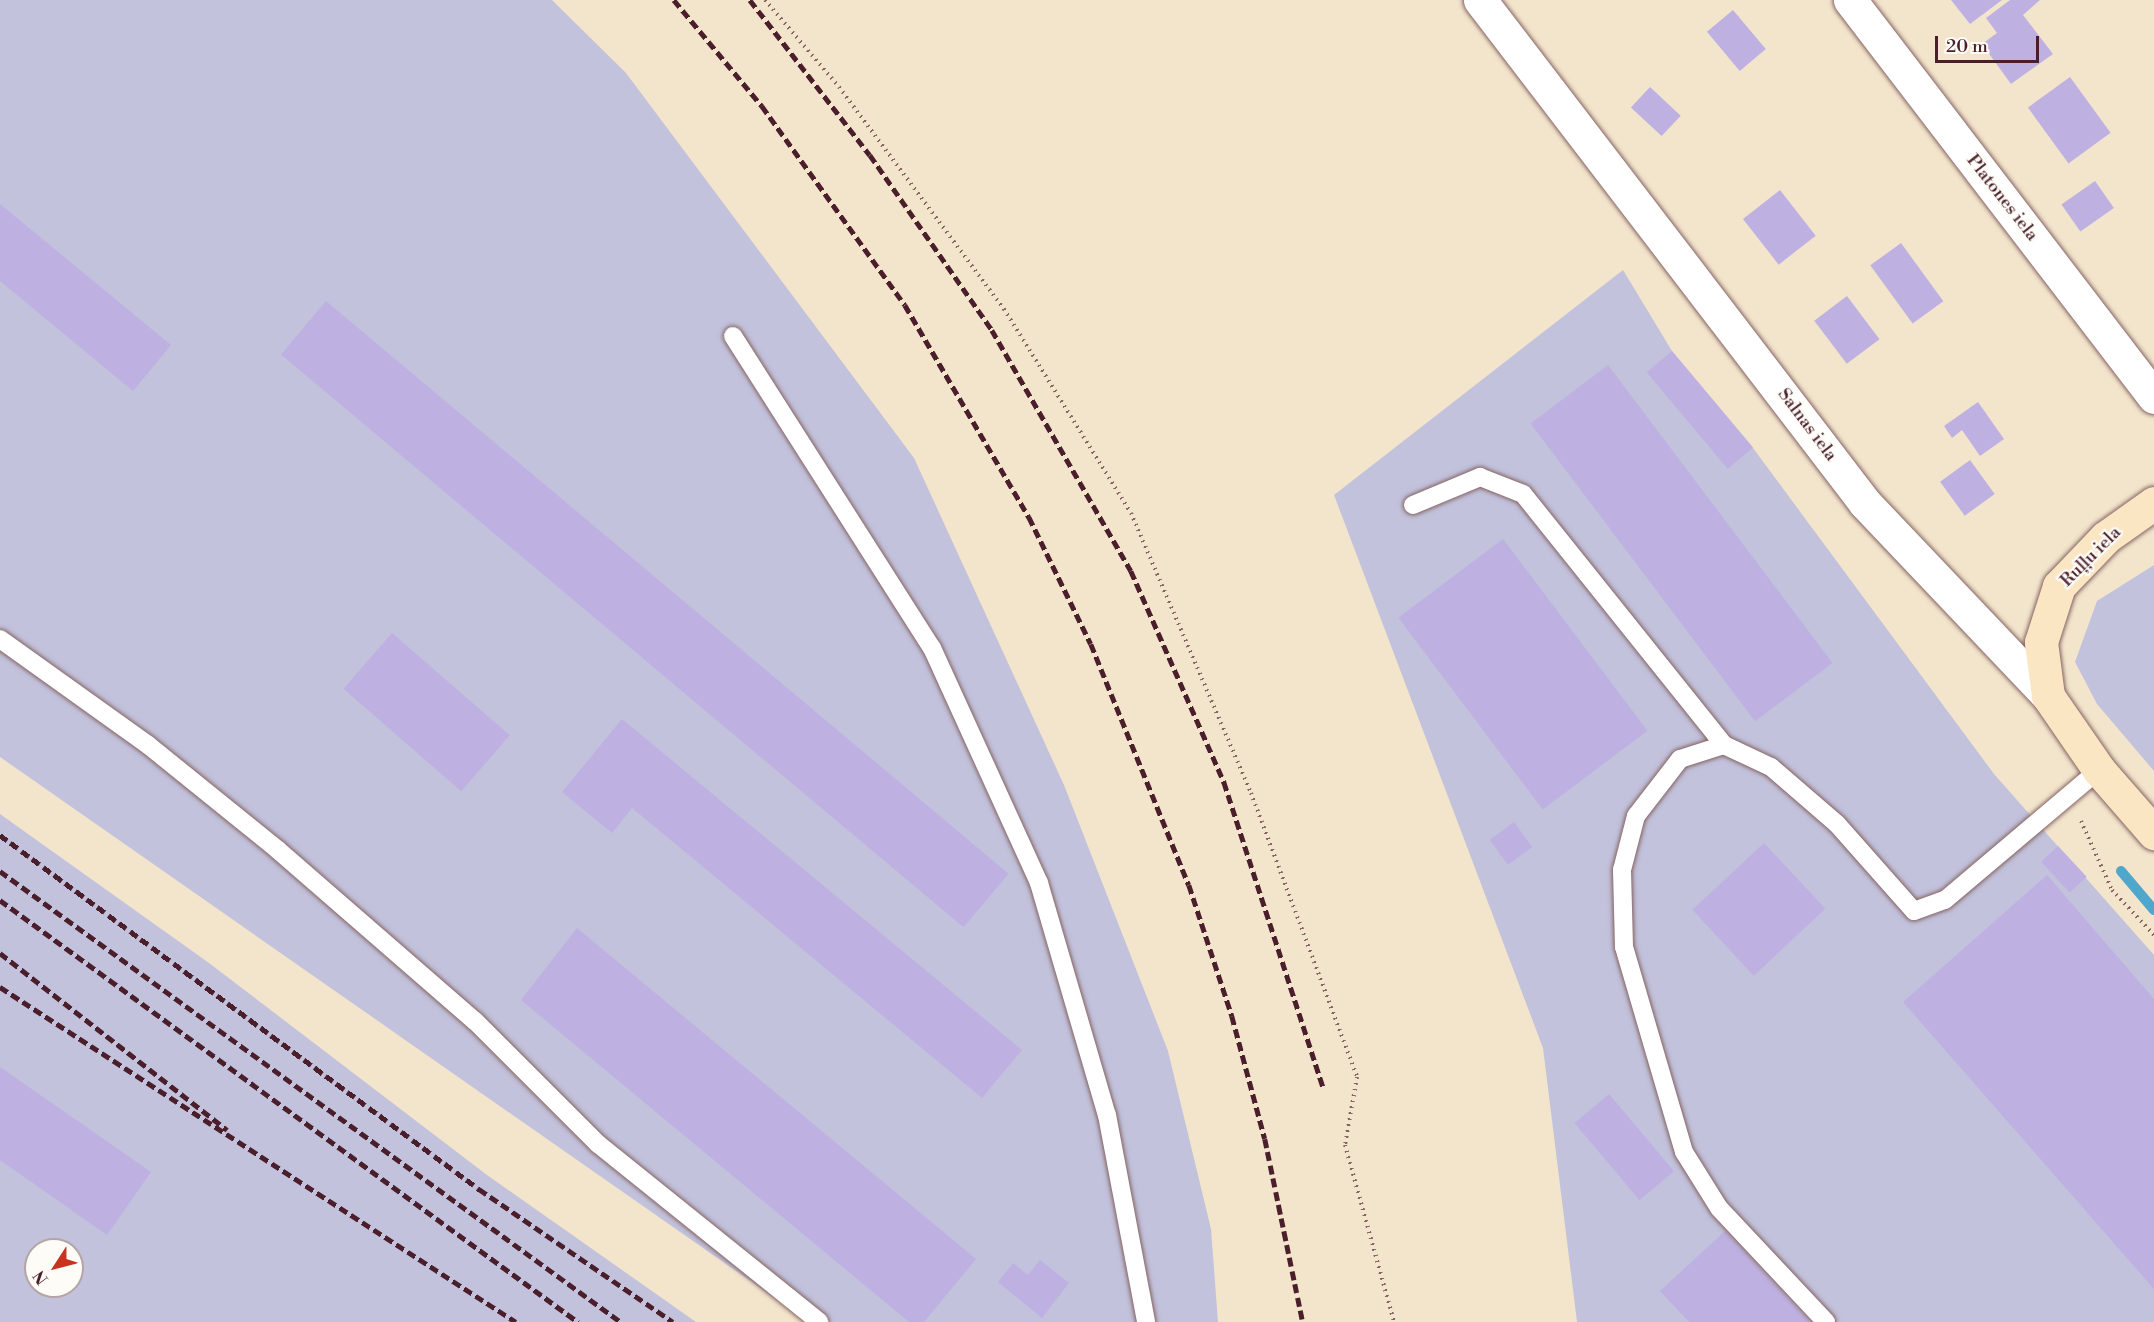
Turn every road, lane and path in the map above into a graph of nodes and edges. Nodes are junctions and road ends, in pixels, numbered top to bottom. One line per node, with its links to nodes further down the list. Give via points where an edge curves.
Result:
1 (765, 0): 17 (path, via 839,87 1004,309 1131,513 1251,793 1357,1077 1345,1145)
2 (1480, 0): 9 (street, Salnas iela, via 1866,503)
3 (1850, 0): 5 (street, Platones iela)
4 (733, 336): 16 (lane, via 932,648 1039,883 1107,1115)
5 (2154, 397)
6 (2154, 503): 9 (main road, Ruļļu iela, via 2106,537 2059,586 2041,642)
7 (1413, 505): 10 (lane, via 1480,477 1523,494)
8 (0, 639): 15 (lane, via 148,745 278,850 475,1021 598,1144)
9 (2048, 696): 11 (main road, Salnas iela)
10 (1725, 745): 12 (lane, via 1771,767 1837,824 1914,911 1945,900); 18 (lane, via 1680,759 1636,816 1622,870 1624,947 1684,1152 1719,1208)
11 (2099, 770): 12 (lane); 13 (main road, Salnas iela)
12 (2071, 791): 14 (path, via 2112,890)
13 (2154, 833)
14 (2154, 935)
15 (819, 1322)
16 (1146, 1322)
17 (1394, 1322)
18 (1826, 1322)

